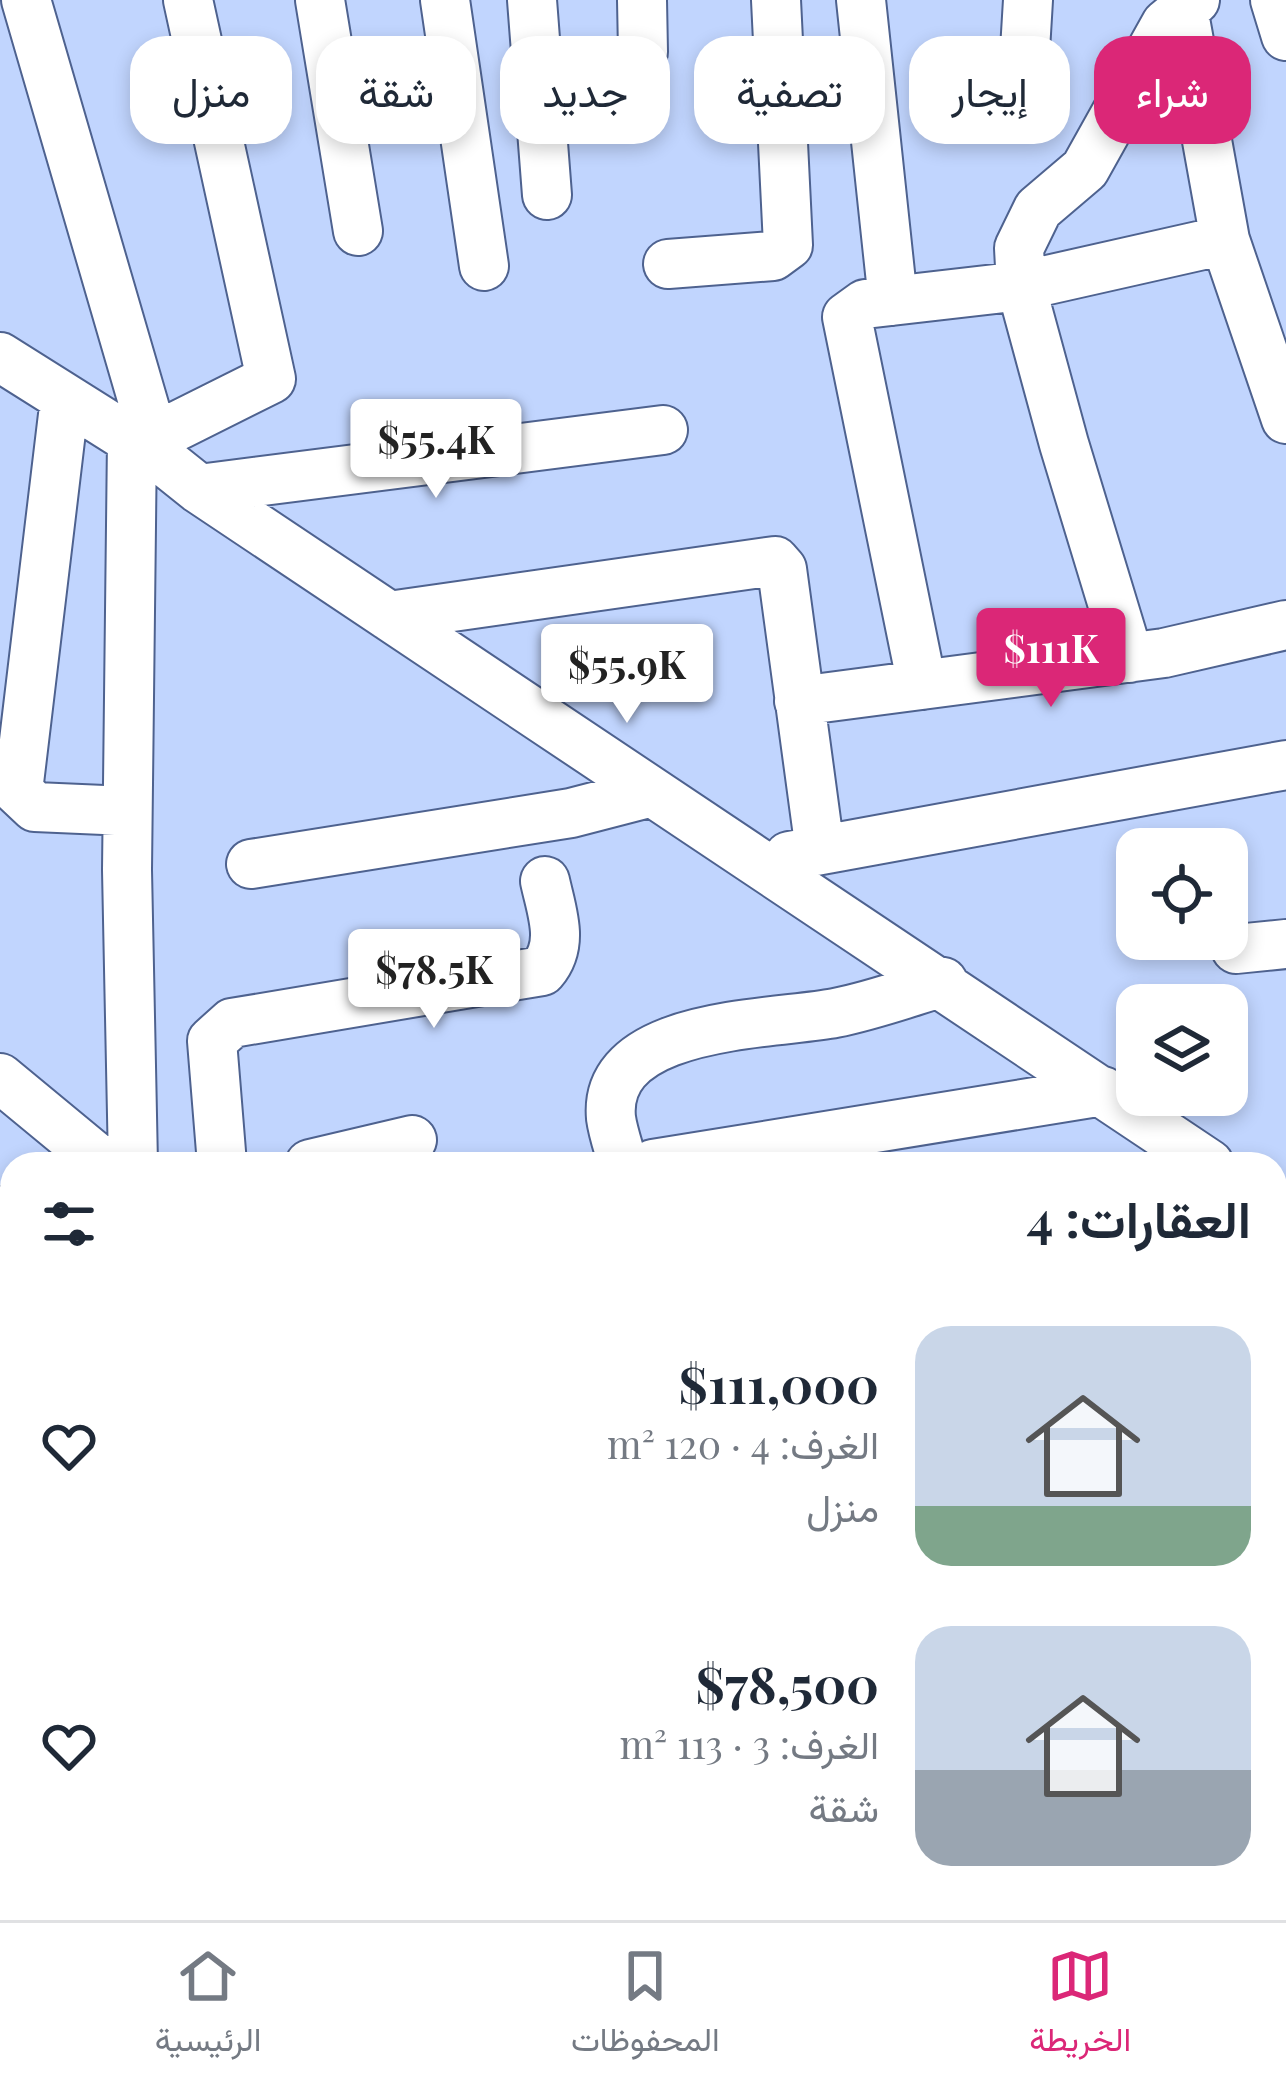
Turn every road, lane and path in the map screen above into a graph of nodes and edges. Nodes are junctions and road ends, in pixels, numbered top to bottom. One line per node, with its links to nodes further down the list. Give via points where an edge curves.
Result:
1 (26, 0): 26 (street)
2 (188, 0): 26 (street, via 271,379)
3 (320, 0): 16 (street)
4 (445, 0): 19 (street)
5 (532, 0): 15 (street)
6 (642, 0): 12 (street)
7 (776, 0): 18 (street, via 788,245 772,256)
8 (861, 0): 21 (street)
9 (1028, 0): 13 (street)
10 (1275, 0): 14 (street)
11 (1189, 4): 17 (street); 20 (street, via 1166,24 1085,169 1026,225 1018,248)
12 (643, 36)
13 (1026, 36)
14 (1286, 36)
15 (547, 195)
16 (358, 231)
17 (1225, 240): 20 (street); 24 (street)
18 (668, 264)
19 (484, 266)
20 (1022, 286): 21 (street); 30 (street)
21 (893, 301): 31 (street, via 854,309 845,327)
22 (0, 358): 23 (street)
23 (65, 398): 26 (street); 35 (street, via 18,791 35,807)
24 (1286, 419)
25 (663, 430): 27 (street)
26 (148, 445): 27 (street); 35 (street)
27 (199, 489): 28 (street)
28 (389, 616): 32 (street, via 775,561); 34 (street)
29 (1286, 625): 30 (street)
30 (1130, 658): 31 (street)
31 (922, 685): 32 (street)
32 (799, 701): 36 (street)
33 (1286, 765): 36 (street)
34 (652, 793): 37 (street); 38 (street)
35 (127, 812): 47 (street)
36 (820, 850): 37 (street)
37 (755, 862): 42 (street)
38 (250, 864)
39 (545, 881): 48 (street, via 557,935 542,971 219,1030 212,1058)
40 (1286, 944): 41 (street)
41 (1248, 948)
42 (943, 982): 44 (street); 50 (street, via 837,1012 697,1032 649,1051 617,1086 610,1115)
43 (0, 1078): 46 (street)
44 (1103, 1091): 51 (street); 52 (street)
45 (412, 1139): 49 (street)
46 (89, 1152)
47 (133, 1152)
48 (221, 1152)
49 (359, 1152)
50 (619, 1152)
51 (727, 1152)
52 (1192, 1152)

